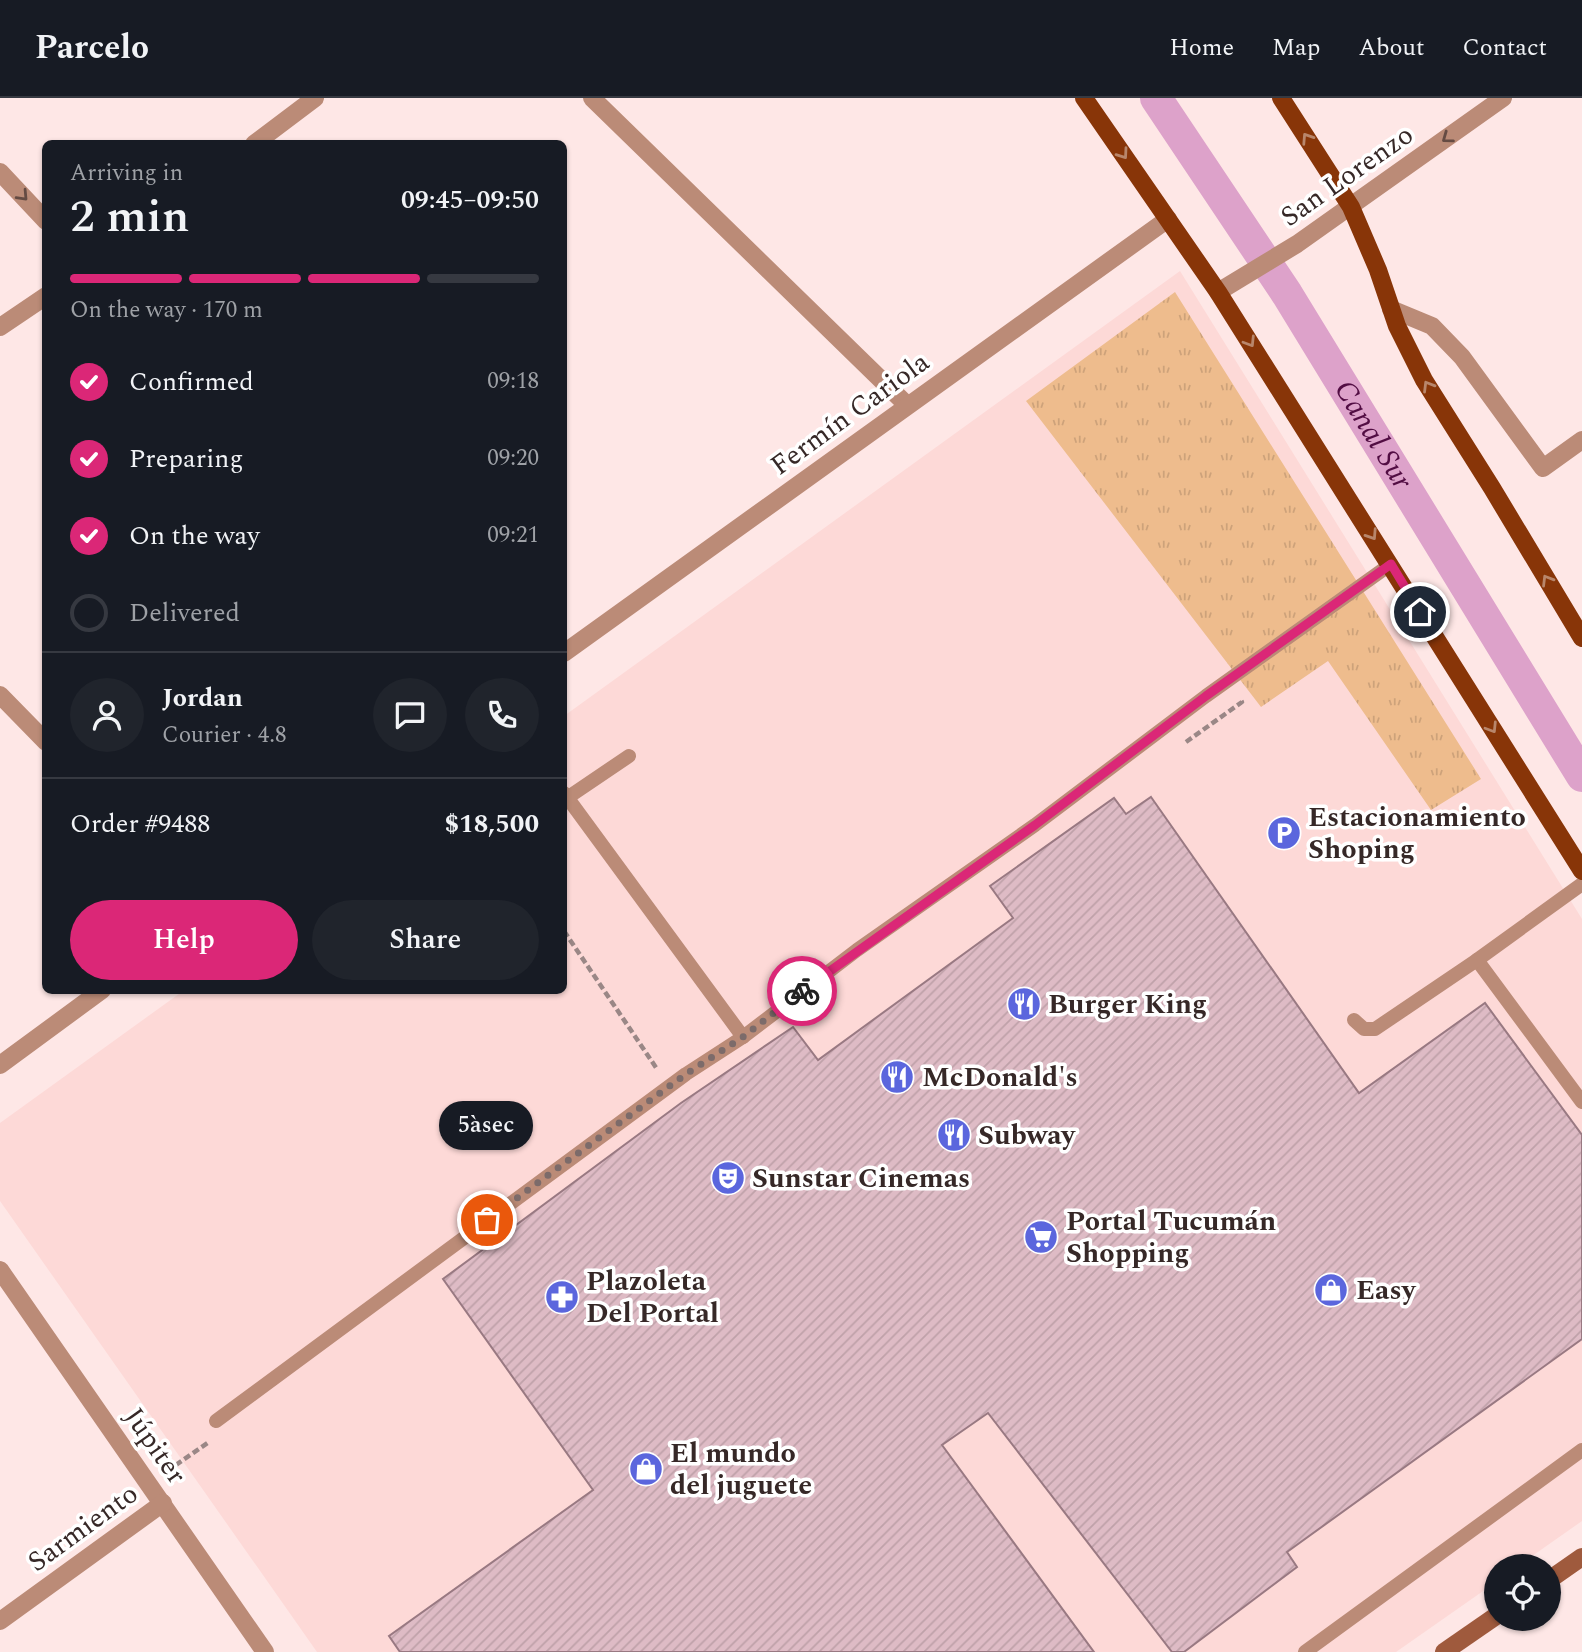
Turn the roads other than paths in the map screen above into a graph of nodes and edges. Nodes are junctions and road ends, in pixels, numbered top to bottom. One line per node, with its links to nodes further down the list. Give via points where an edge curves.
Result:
1 (315, 98): 6 (street)
2 (592, 98): 15 (street)
3 (1084, 98): 10 (main road, one-way to 10)
4 (1280, 98): 8 (main road, one-way to 4)
5 (1503, 98): 8 (street, San Lorenzo, one-way to 8)
6 (259, 140)
7 (0, 172): 9 (street, one-way to 9)
8 (1351, 207): 11 (street, San Lorenzo); 13 (main road)
9 (42, 217)
10 (1168, 219): 11 (main road); 15 (street, Fermín Cariola)
11 (1218, 292): 17 (main road, one-way to 17)
12 (42, 299): 14 (street)
13 (1391, 309): 16 (street, via 1432,326 1462,358 1543,468); 18 (main road, one-way to 13, via 1424,380)
14 (0, 327)
15 (907, 405): 19 (street, Fermín Cariola)
16 (1582, 440)
17 (1391, 564): 25 (main road, one-way to 25); 30 (lane)
18 (1582, 638)
19 (567, 651)
20 (0, 695): 21 (street)
21 (42, 738)
22 (629, 756): 23 (lane)
23 (567, 796)
24 (567, 800): 30 (lane)
25 (1582, 871)
26 (1582, 884): 27 (lane)
27 (1477, 960): 29 (lane, via 1375,1029 1364,1029); 32 (lane)
28 (97, 994): 31 (street)
29 (1354, 1020)
30 (743, 1037): 34 (lane)
31 (0, 1065)
32 (1582, 1102)
33 (0, 1270): 36 (street, Júpiter)
34 (216, 1421)
35 (1582, 1450): 42 (lane)
36 (163, 1503): 39 (street, Sarmiento); 41 (street, Júpiter)
37 (1582, 1557): 38 (street)
38 (1561, 1572)
39 (0, 1621)
40 (1484, 1624): 43 (street)
41 (265, 1652)
42 (1305, 1652)
43 (1444, 1652)

